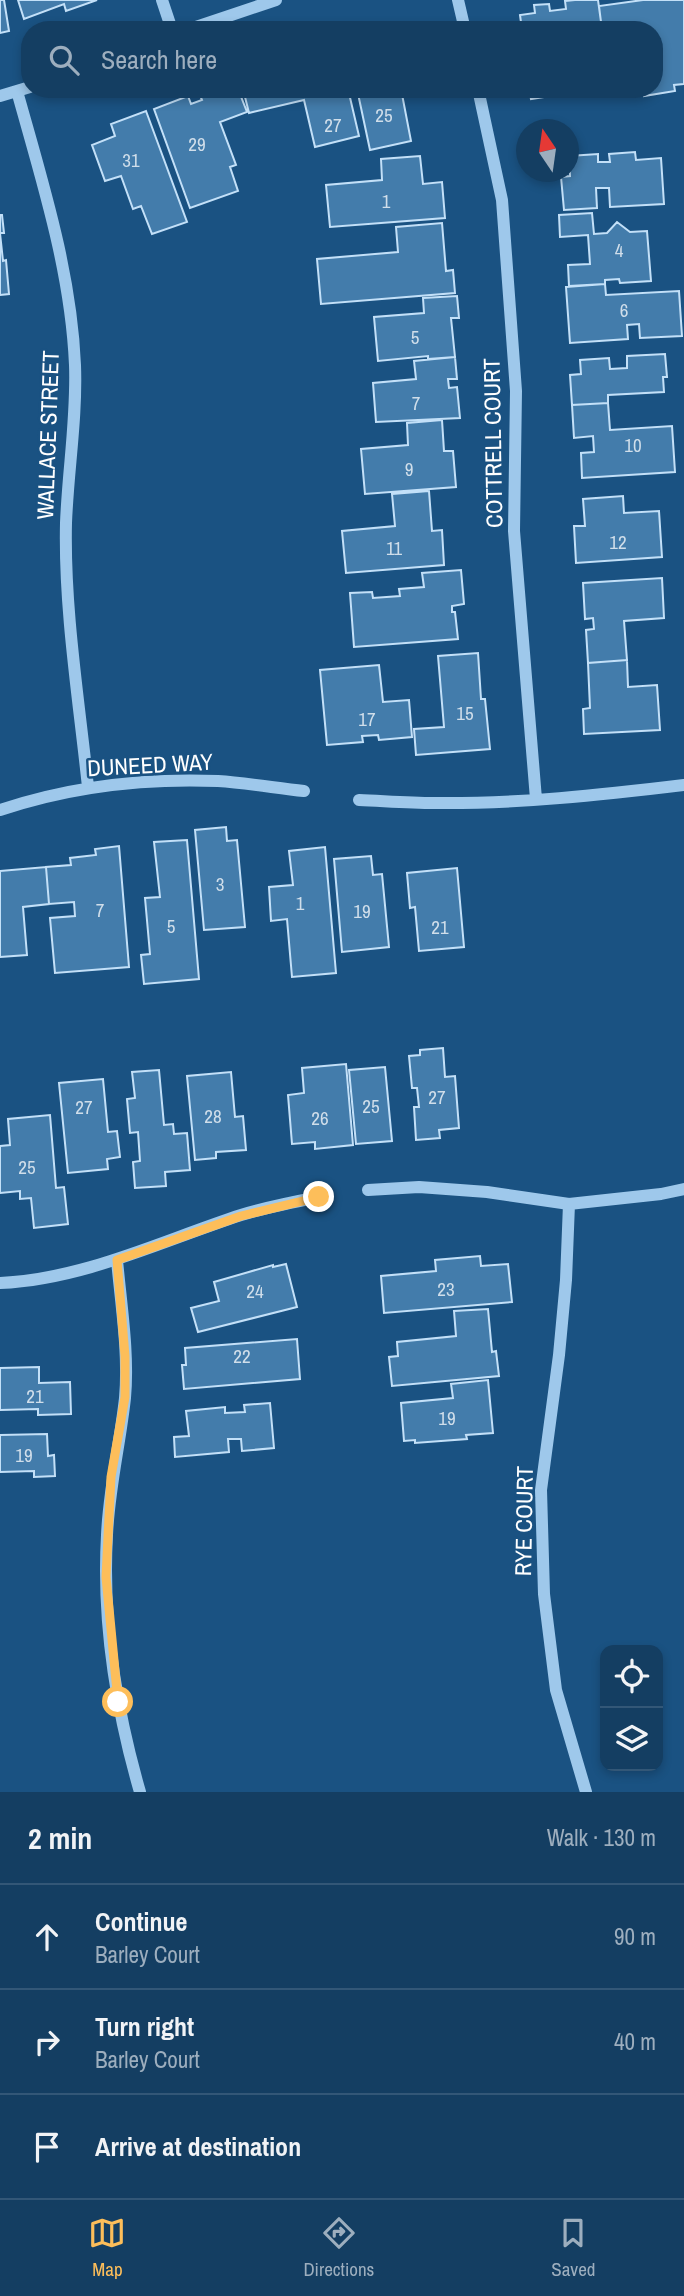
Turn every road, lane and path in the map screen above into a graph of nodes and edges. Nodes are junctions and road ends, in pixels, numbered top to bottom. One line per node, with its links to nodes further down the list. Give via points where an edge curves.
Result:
1 (162, 0): 4 (street)
2 (276, 0): 5 (street)
3 (458, 0): 6 (street)
4 (169, 21)
5 (214, 21)
6 (463, 21)
7 (21, 90): 8 (street)
8 (0, 96)
9 (25, 98): 12 (street, WALLACE STREET, via 60,250 73,342 75,405 66,523)
10 (480, 98): 14 (street, COTTRELL COURT, via 502,200 516,391 514,531)
11 (684, 785): 14 (street)
12 (88, 787): 13 (street, DUNEED WAY, via 160,780 221,781); 16 (street, DUNEED WAY)
13 (304, 791)
14 (536, 799): 15 (street)
15 (359, 800)
16 (0, 810)
17 (684, 1189): 20 (street)
18 (368, 1190): 20 (street, via 419,1187)
19 (319, 1197): 21 (street, via 241,1216)
20 (569, 1204): 24 (street, RYE COURT, via 561,1330 541,1490 544,1594 556,1690)
21 (117, 1260): 22 (street, via 61,1275); 23 (street, via 125,1397 111,1477 106,1577 118,1702)
22 (0, 1283)
23 (140, 1792)
24 (586, 1792)

